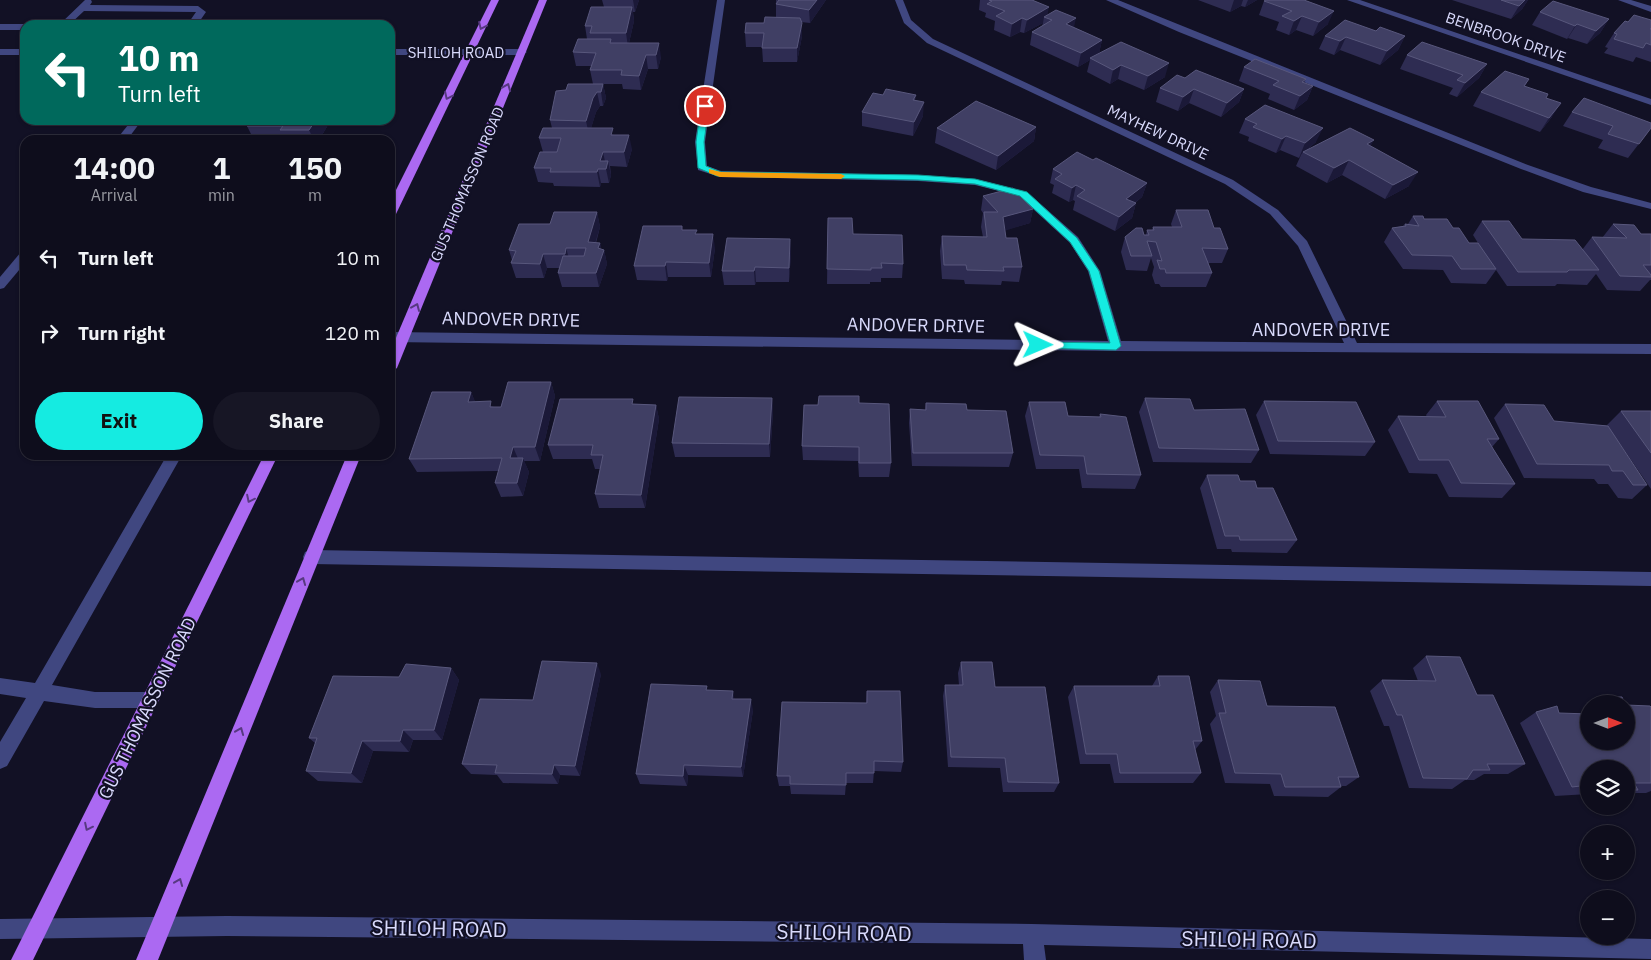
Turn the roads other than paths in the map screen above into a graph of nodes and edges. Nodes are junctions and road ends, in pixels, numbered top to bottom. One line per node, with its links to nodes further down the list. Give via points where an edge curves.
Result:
1 (90, 0): 9 (street)
2 (495, 0): 18 (main road, one-way to 18)
3 (542, 0): 19 (main road, GUS THOMASSON ROAD)
4 (721, 0): 29 (street, via 700,142 702,168 720,174 975,182 1024,194 1074,240 1094,271)
5 (899, 0): 30 (street, MAYHEW DRIVE, via 907,21 930,41 1230,182 1274,212 1303,244)
6 (1110, 0): 25 (street, via 1531,169 1622,200)
7 (1351, 0): 21 (street, BENBROOK DRIVE)
8 (1622, 0): 10 (street)
9 (82, 8): 11 (street); 12 (street, via 198,10 201,12)
10 (1651, 9)
11 (69, 20)
12 (196, 20)
13 (0, 28): 14 (street)
14 (20, 28)
15 (4, 52): 16 (street); 20 (street)
16 (20, 52)
17 (395, 52): 18 (street, SHILOH ROAD)
18 (470, 52): 19 (street, SHILOH ROAD); 24 (main road, one-way to 24)
19 (522, 52): 28 (main road, GUS THOMASSON ROAD, one-way to 19)
20 (0, 60)
21 (1651, 102)
22 (133, 125): 23 (street)
23 (124, 135)
24 (395, 204)
25 (1651, 206)
26 (20, 261): 27 (street)
27 (0, 285)
28 (396, 337): 29 (street, ANDOVER DRIVE)
29 (1116, 346): 30 (street, ANDOVER DRIVE)
30 (1353, 348): 31 (street, ANDOVER DRIVE)
31 (1651, 348)
32 (172, 460): 38 (street)
33 (269, 460): 39 (main road, GUS THOMASSON ROAD, one-way to 39)
34 (352, 460): 35 (main road)
35 (312, 557): 36 (street); 41 (main road, one-way to 35)
36 (1651, 579)
37 (0, 686): 38 (street)
38 (37, 692): 39 (street, via 95,700); 40 (street)
39 (150, 700): 42 (main road, GUS THOMASSON ROAD, one-way to 42)
40 (0, 760)
41 (160, 927): 42 (street, SHILOH ROAD); 44 (street, SHILOH ROAD); 47 (main road)
42 (38, 928): 43 (street, SHILOH ROAD); 46 (main road, GUS THOMASSON ROAD)
43 (0, 930)
44 (1032, 934): 45 (street, SHILOH ROAD); 48 (street)
45 (1651, 949)
46 (22, 960)
47 (147, 960)
48 (1035, 960)

